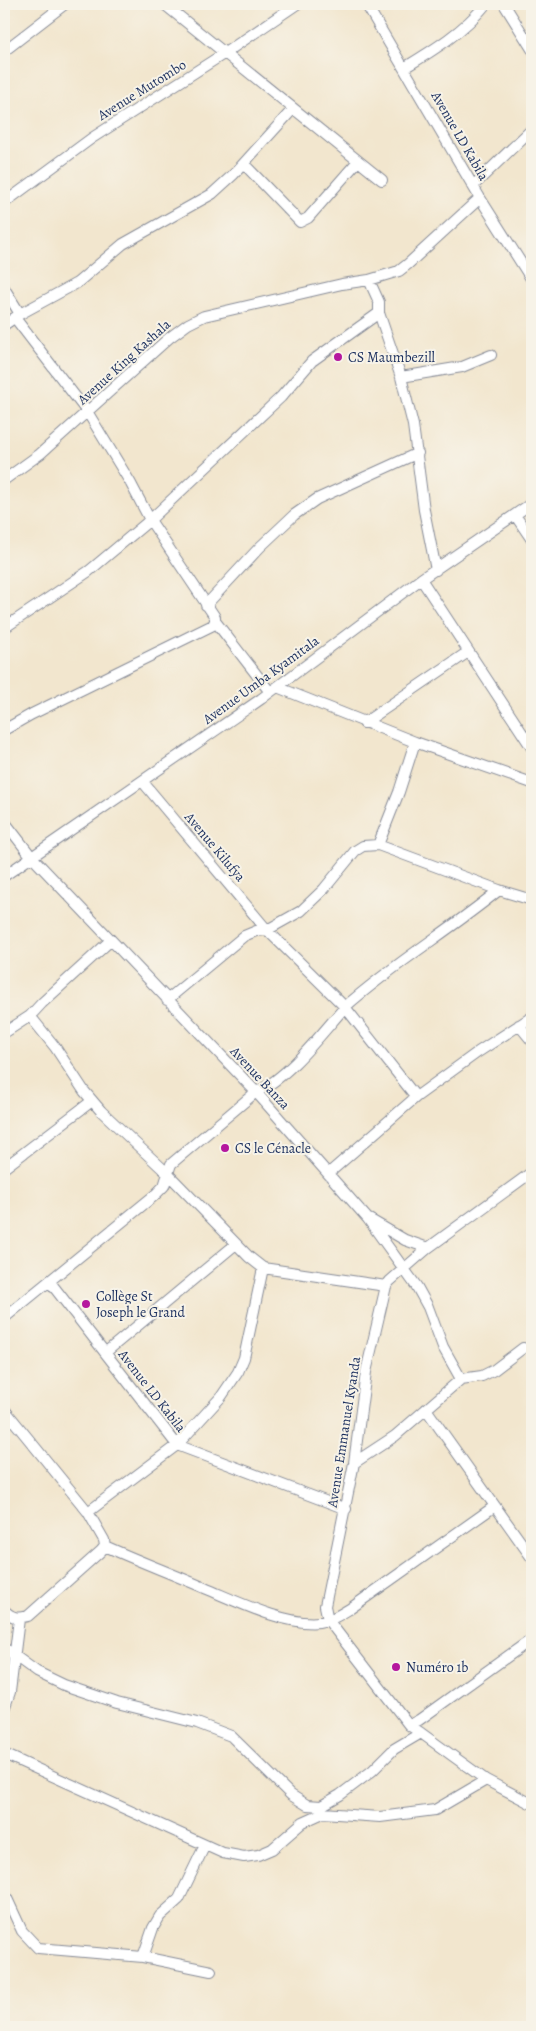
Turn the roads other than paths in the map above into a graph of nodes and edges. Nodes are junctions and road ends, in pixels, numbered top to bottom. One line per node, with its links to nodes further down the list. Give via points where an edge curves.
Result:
1 (66, 4): 8 (street)
2 (164, 4): 9 (street)
3 (297, 4): 9 (street, Avenue Mutombo)
4 (366, 4): 10 (street, Avenue LD Kabila)
5 (486, 4): 10 (street, via 430,53)
6 (504, 4): 7 (street)
7 (532, 49)
8 (4, 51)
9 (225, 54): 11 (street); 18 (street, Avenue Mutombo, via 92,138)
10 (404, 68): 16 (street, Avenue LD Kabila)
11 (293, 109): 13 (street); 14 (street)
12 (532, 130): 16 (street)
13 (358, 161): 14 (street, via 308,218 300,222); 15 (street)
14 (244, 164): 23 (street, via 212,194 123,244 77,283)
15 (382, 180)
16 (474, 185): 17 (street, Avenue LD Kabila)
17 (480, 198): 19 (street, Avenue King Kashala, via 404,267); 20 (street, Avenue LD Kabila)
18 (4, 203)
19 (369, 280): 22 (street, via 379,302); 27 (street, Avenue King Kashala, via 204,316 169,338)
20 (532, 280)
21 (4, 288): 23 (street)
22 (379, 312): 26 (street); 32 (street, via 312,360 281,397)
23 (17, 316): 24 (street); 27 (street)
24 (4, 325)
25 (491, 356): 26 (street, via 462,367)
26 (401, 377): 28 (street)
27 (88, 413): 29 (street, Avenue King Kashala); 32 (street)
28 (418, 453): 34 (street, via 424,510); 36 (street, via 317,499 267,541)
29 (4, 480)
30 (532, 503): 31 (street, Avenue Umba Kyamitala)
31 (515, 515): 33 (street); 34 (street, Avenue Umba Kyamitala)
32 (150, 520): 36 (street); 38 (street, via 89,570)
33 (532, 540)
34 (436, 570): 35 (street, Avenue Umba Kyamitala)
35 (420, 579): 39 (street); 40 (street, Avenue Umba Kyamitala)
36 (206, 605): 37 (street)
37 (216, 621): 40 (street); 42 (street)
38 (4, 628)
39 (468, 652): 41 (street); 44 (street)
40 (273, 690): 41 (street); 45 (street, Avenue Umba Kyamitala)
41 (364, 723): 43 (street)
42 (4, 730)
43 (415, 742): 46 (street); 48 (street)
44 (532, 748)
45 (142, 781): 49 (street, Avenue Umba Kyamitala); 53 (street, Avenue Kilufya)
46 (532, 783)
47 (4, 821): 49 (street, Avenue Banza)
48 (378, 845): 51 (street); 53 (street, via 363,846 355,851 324,890 301,911)
49 (31, 856): 50 (street, Avenue Umba Kyamitala); 54 (street, Avenue Banza)
50 (4, 876)
51 (499, 890): 52 (street); 56 (street)
52 (532, 900)
53 (267, 930): 55 (street, via 244,936); 56 (street, Avenue Kilufya)
54 (110, 941): 55 (street, Avenue Banza); 57 (street)
55 (167, 1000): 62 (street, Avenue Banza)
56 (345, 1007): 62 (street, via 283,1074); 63 (street, Avenue Kilufya)
57 (30, 1016): 60 (street); 64 (street)
58 (532, 1017): 59 (street)
59 (519, 1026): 61 (street); 63 (street)
60 (4, 1033)
61 (532, 1041)
62 (256, 1092): 67 (street, Avenue Banza); 68 (street, via 171,1164)
63 (416, 1097): 67 (street)
64 (92, 1101): 65 (street); 68 (street)
65 (4, 1168)
66 (532, 1172): 71 (street)
67 (329, 1173): 69 (street, Avenue Banza)
68 (167, 1174): 70 (street); 74 (street, via 164,1186 156,1195)
69 (368, 1219): 71 (street, via 405,1240); 73 (street, Avenue Banza)
70 (236, 1244): 72 (street); 78 (street)
71 (428, 1248): 73 (street)
72 (263, 1268): 75 (street); 82 (street, via 244,1358 238,1372 221,1397)
73 (403, 1268): 75 (street); 79 (street, Avenue Banza, via 428,1307)
74 (50, 1282): 76 (street); 78 (street, Avenue LD Kabila)
75 (386, 1286): 83 (street, Avenue Emmanuel Kyanda, via 366,1372)
76 (4, 1318)
77 (523, 1348): 79 (street, via 494,1370)
78 (106, 1352): 82 (street, Avenue LD Kabila)
79 (460, 1380): 81 (street)
80 (4, 1409): 86 (street)
81 (426, 1409): 83 (street, via 395,1436); 84 (street)
82 (177, 1445): 85 (street, Avenue LD Kabila); 86 (street)
83 (354, 1463): 85 (street, Avenue Emmanuel Kyanda)
84 (496, 1506): 88 (street); 91 (street, via 351,1608)
85 (346, 1509): 91 (street, Avenue Emmanuel Kyanda, via 325,1606)
86 (88, 1512): 87 (street)
87 (104, 1546): 90 (street, via 37,1610); 91 (street, via 277,1616 308,1622)
88 (532, 1558)
89 (4, 1610): 90 (street, via 10,1617)
90 (19, 1619): 94 (street)
91 (328, 1620): 96 (street)
92 (532, 1639): 96 (street)
93 (4, 1648): 94 (street)
94 (14, 1655): 95 (street, via 10,1692); 101 (street, via 23,1664 64,1685 117,1703 197,1723 231,1736 291,1795)
95 (4, 1709)
96 (409, 1725): 97 (street)
97 (421, 1733): 99 (street); 101 (street, via 394,1749 372,1771)
98 (4, 1754): 102 (street)
99 (486, 1780): 100 (street); 101 (street, via 435,1810 380,1817)
100 (532, 1803)
101 (322, 1809): 102 (street, via 272,1849 258,1855 244,1857)
102 (205, 1845): 104 (street, via 178,1900 160,1916 153,1928)
103 (4, 1892): 104 (street, via 22,1931 38,1948)
104 (143, 1958): 105 (street)
105 (211, 1971)

